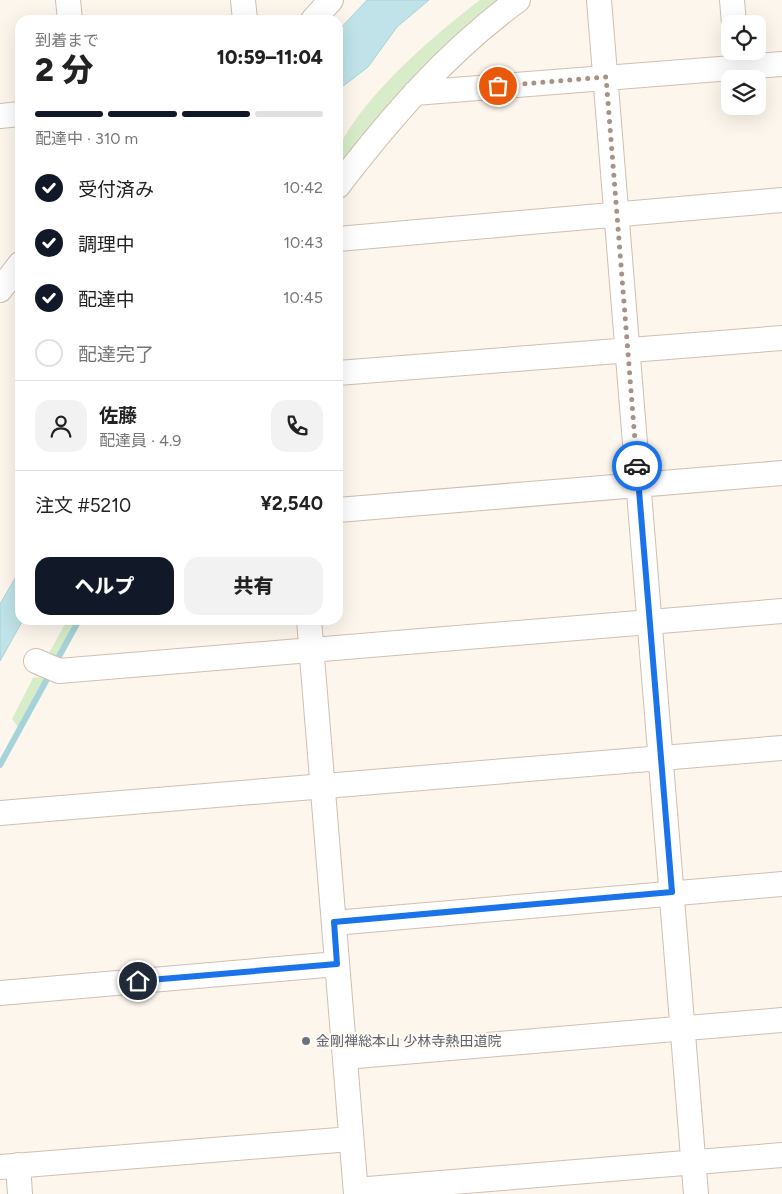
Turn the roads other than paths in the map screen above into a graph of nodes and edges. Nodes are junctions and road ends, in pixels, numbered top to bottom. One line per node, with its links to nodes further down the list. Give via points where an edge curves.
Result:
1 (68, 0): 7 (street)
2 (243, 0): 8 (street)
3 (331, 0): 9 (street)
4 (518, 0): 15 (street, via 445,60)
5 (600, 0): 14 (street)
6 (732, 0): 10 (street)
7 (70, 15)
8 (244, 15)
9 (318, 15)
10 (733, 15)
11 (730, 60): 14 (street)
12 (746, 60): 13 (street)
13 (782, 64)
14 (606, 77): 15 (street); 20 (street)
15 (415, 93): 18 (street)
16 (15, 114): 17 (street)
17 (0, 116)
18 (343, 180)
19 (782, 200): 20 (street)
20 (616, 214): 21 (street); 25 (street)
21 (343, 239)
22 (15, 270): 23 (street)
23 (0, 290)
24 (782, 338): 25 (street)
25 (628, 351): 26 (street); 28 (street)
26 (343, 373)
27 (782, 473): 28 (street)
28 (638, 485): 29 (street); 31 (street)
29 (343, 510)
30 (782, 611): 31 (street)
31 (650, 622): 33 (street); 36 (street)
32 (309, 625): 33 (street)
33 (311, 650): 34 (street, via 59,671); 37 (street)
34 (36, 662)
35 (782, 748): 36 (street)
36 (660, 758): 37 (street); 40 (street)
37 (322, 786): 38 (street); 41 (street)
38 (0, 813)
39 (782, 884): 40 (street)
40 (672, 892): 41 (street); 45 (street)
41 (334, 922): 42 (street)
42 (337, 964): 43 (street); 46 (street)
43 (0, 993)
44 (782, 1020): 45 (street)
45 (682, 1029): 46 (street); 49 (street)
46 (345, 1057): 47 (street)
47 (351, 1139): 50 (street); 51 (street)
48 (782, 1155): 49 (street)
49 (693, 1162): 51 (street); 53 (street)
50 (9, 1166): 52 (street)
51 (356, 1192)
52 (20, 1194)
53 (696, 1194)

